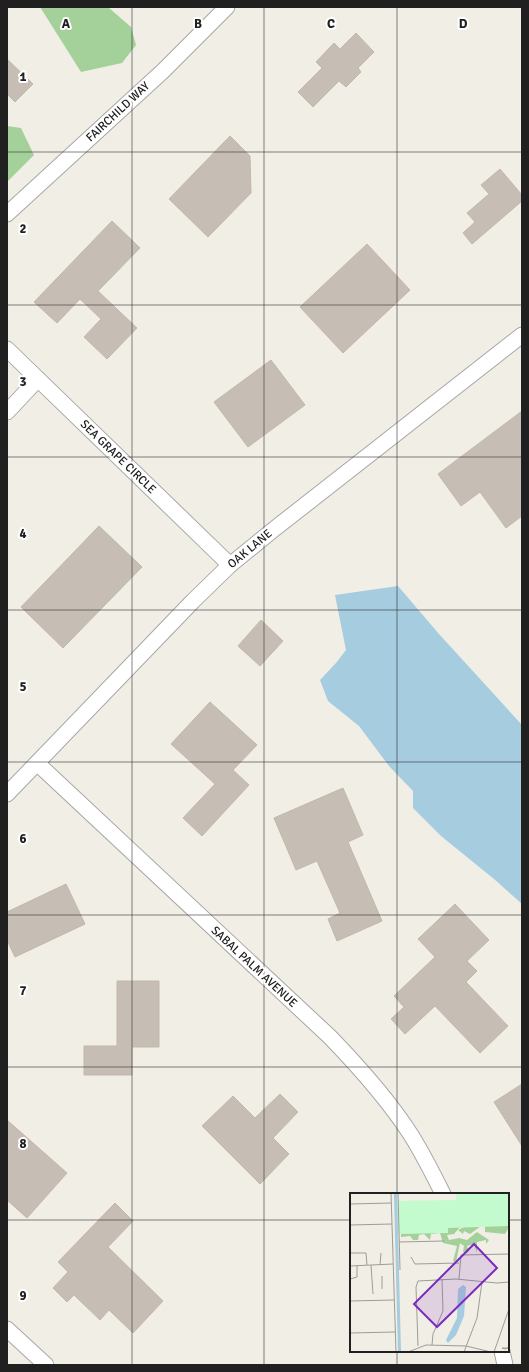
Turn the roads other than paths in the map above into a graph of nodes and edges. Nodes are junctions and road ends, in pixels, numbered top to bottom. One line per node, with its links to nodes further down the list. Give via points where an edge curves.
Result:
1 (227, 7): 2 (street, FAIRCHILD WAY, via 163,71)
2 (7, 214)
3 (522, 335): 7 (street, OAK LANE)
4 (7, 349): 5 (street, SEA GRAPE CIRCLE)
5 (38, 379): 6 (street); 7 (street, SEA GRAPE CIRCLE)
6 (7, 412)
7 (230, 565): 8 (street, OAK LANE)
8 (37, 763): 9 (street, OAK LANE); 10 (street, SABAL PALM AVENUE, via 352,1060 403,1124)
9 (7, 794)
10 (442, 1193)
11 (7, 1329): 13 (street)
12 (502, 1352): 14 (street)
13 (46, 1365)
14 (505, 1365)

